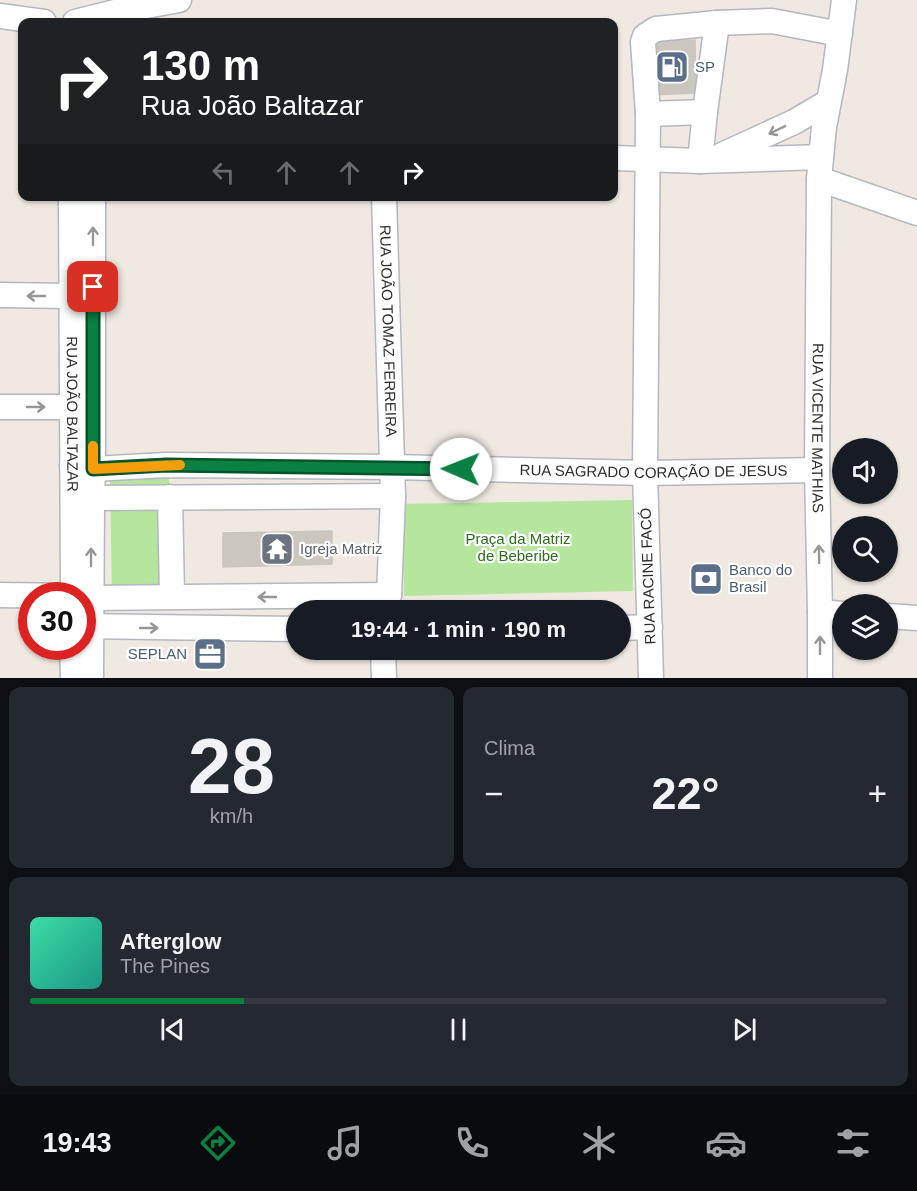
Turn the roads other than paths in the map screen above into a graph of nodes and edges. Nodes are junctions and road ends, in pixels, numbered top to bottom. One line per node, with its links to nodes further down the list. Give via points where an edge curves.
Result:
1 (179, 0): 3 (street)
2 (844, 0): 8 (street, RUA VICENTE MATHIAS)
3 (119, 5): 6 (street)
4 (0, 16): 5 (street)
5 (18, 18)
6 (85, 18)
7 (717, 23): 8 (street, via 772,21); 10 (street); 11 (street, RUA RACINE FACÓ, via 656,29 645,36)
8 (840, 34): 9 (street, RUA VICENTE MATHIAS)
9 (828, 102): 14 (street, one-way to 14, via 738,149); 15 (street, RUA VICENTE MATHIAS)
10 (705, 112): 11 (street); 14 (street)
11 (648, 114): 13 (street, RUA RACINE FACÓ)
12 (618, 158): 13 (street)
13 (646, 159): 14 (street); 27 (street, RUA RACINE FACÓ)
14 (704, 160): 15 (street)
15 (820, 168): 19 (street); 26 (street, RUA VICENTE MATHIAS)
16 (71, 201): 21 (street, RUA JOÃO BALTAZAR)
17 (93, 201): 24 (street, RUA JOÃO BALTAZAR, one-way to 17)
18 (384, 201): 25 (street, RUA JOÃO TOMAZ FERREIRA)
19 (917, 213)
20 (0, 296): 21 (street, one-way to 20)
21 (71, 296): 23 (street, RUA JOÃO BALTAZAR)
22 (0, 406): 23 (street, one-way to 23)
23 (72, 407): 24 (street, RUA JOÃO BALTAZAR)
24 (83, 467): 25 (street, RUA SAGRADO CORAÇÃO DE JESUS); 30 (street, RUA JOÃO BALTAZAR); 31 (street, RUA JOÃO BALTAZAR)
25 (392, 467): 27 (street, RUA SAGRADO CORAÇÃO DE JESUS); 28 (street, RUA JOÃO TOMAZ FERREIRA)
26 (817, 470): 27 (street, RUA SAGRADO CORAÇÃO DE JESUS); 39 (street, RUA VICENTE MATHIAS, one-way to 26)
27 (645, 473): 44 (street, RUA RACINE FACÓ)
28 (393, 496): 29 (street); 38 (street, RUA JOÃO TOMAZ FERREIRA)
29 (170, 497): 30 (street); 36 (street)
30 (92, 498): 32 (street, RUA JOÃO BALTAZAR, one-way to 30)
31 (79, 582)
32 (81, 582)
33 (0, 595): 34 (street)
34 (18, 595)
35 (96, 596): 36 (street)
36 (172, 596): 37 (street, one-way to 36)
37 (295, 600)
38 (387, 600)
39 (832, 613): 53 (street, RUA VICENTE MATHIAS, one-way to 39)
40 (898, 617): 41 (street)
41 (917, 618)
42 (96, 627): 45 (street, one-way to 45)
43 (631, 627): 44 (street)
44 (650, 627): 52 (street, RUA RACINE FACÓ)
45 (286, 629)
46 (72, 660): 49 (street)
47 (90, 660): 50 (street, RUA JOÃO BALTAZAR)
48 (383, 660): 51 (street)
49 (73, 678)
50 (91, 678)
51 (384, 678)
52 (651, 678)
53 (820, 678)

